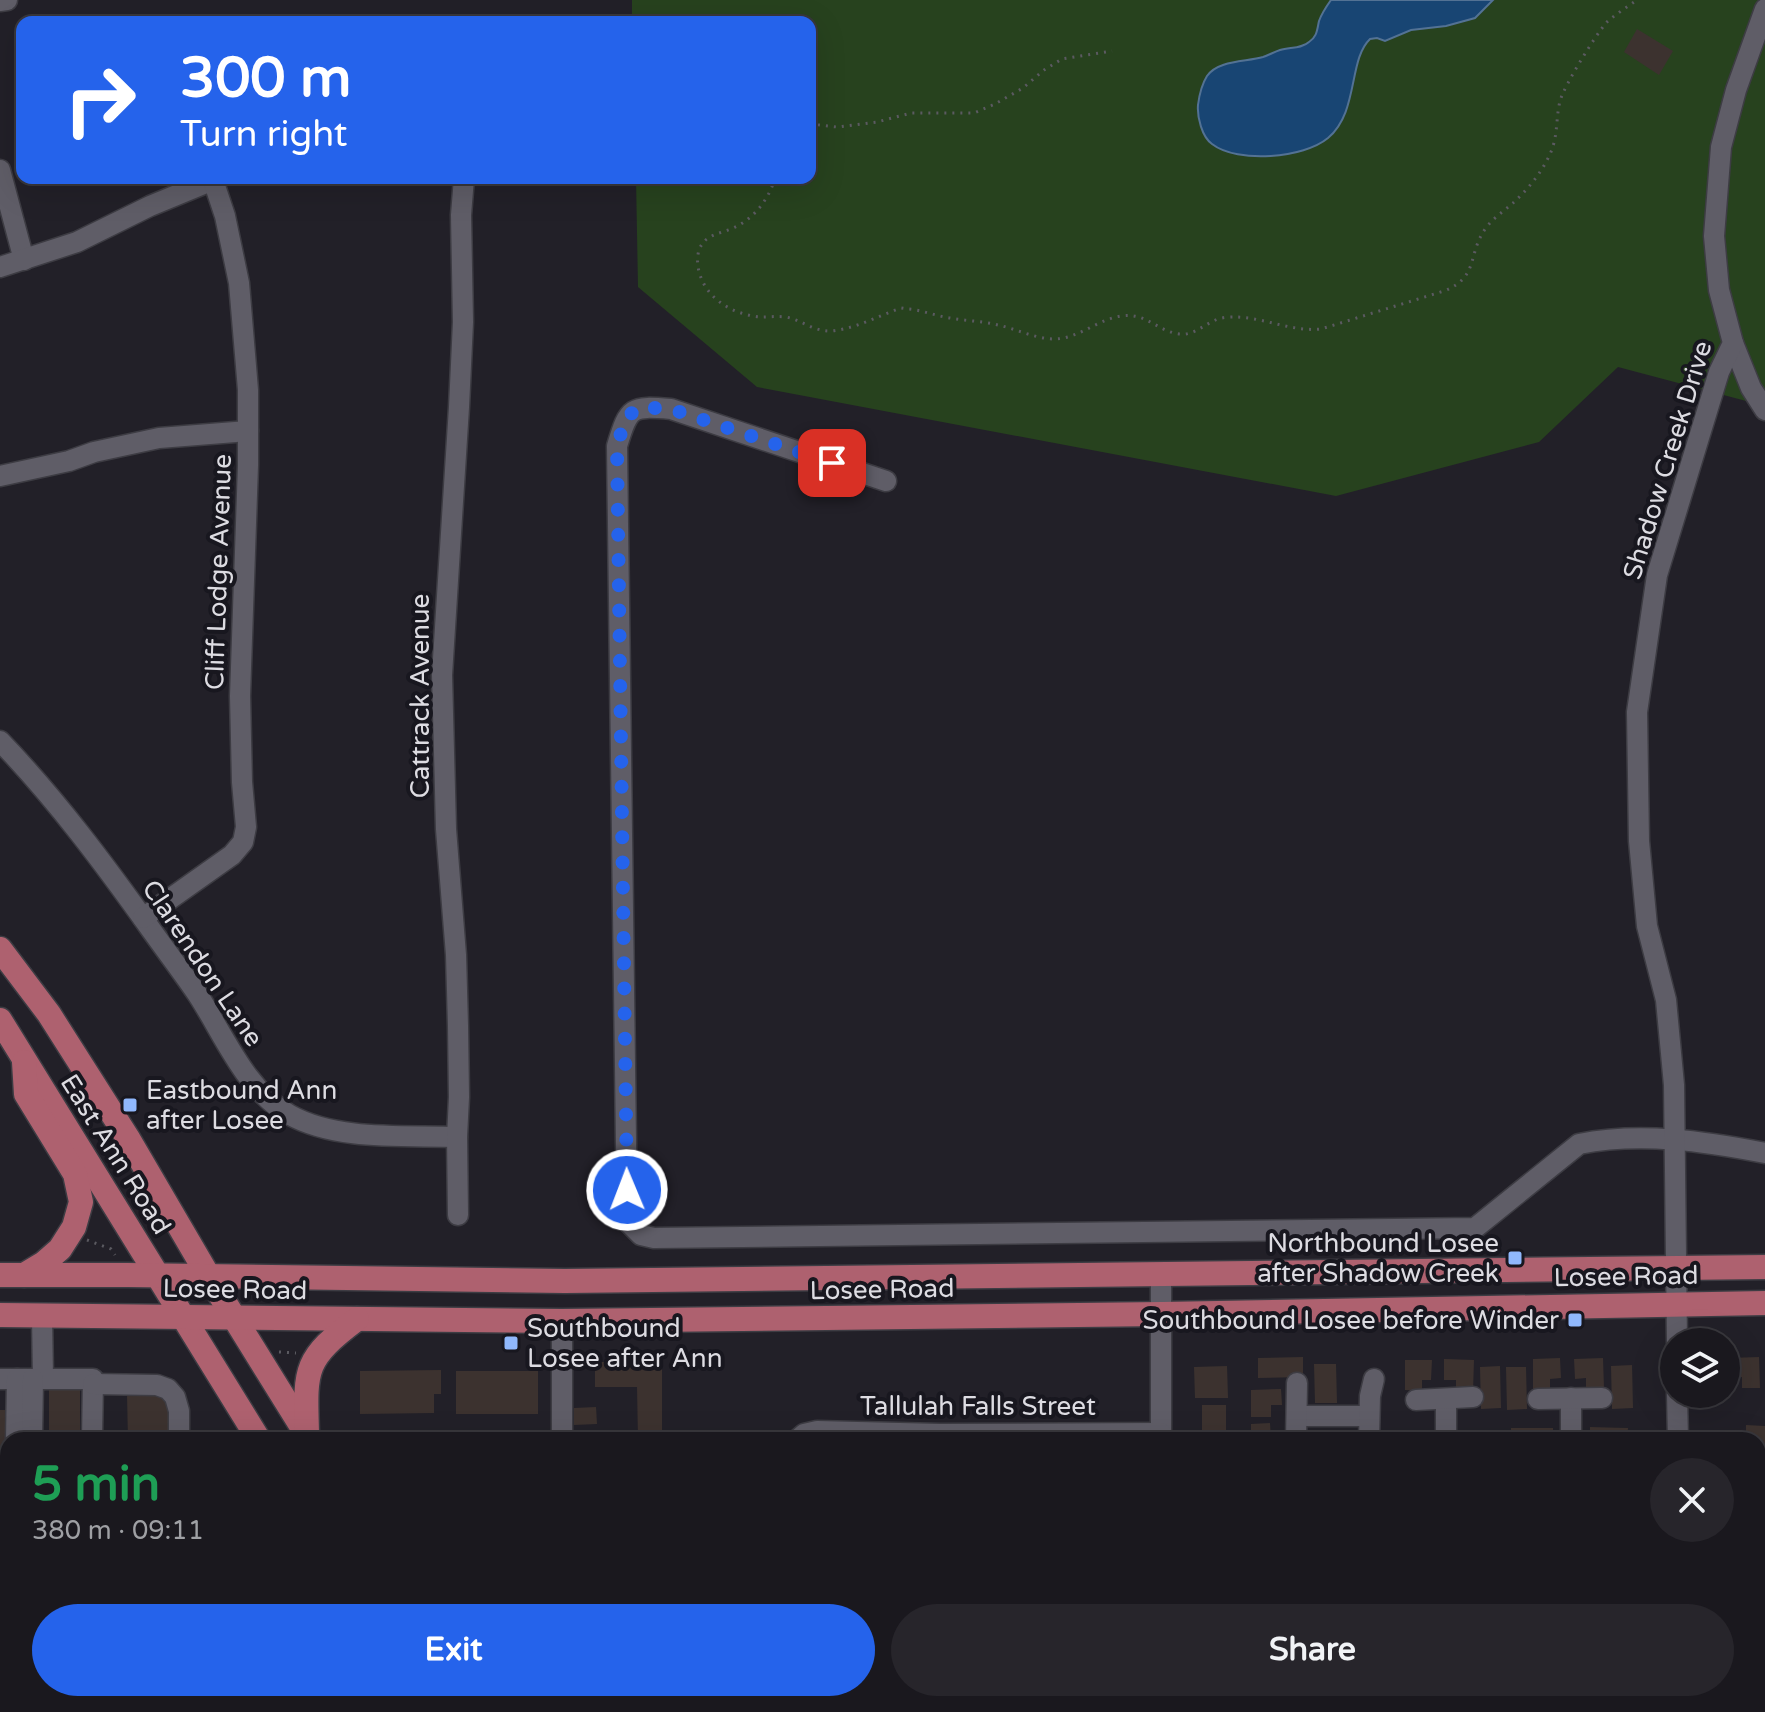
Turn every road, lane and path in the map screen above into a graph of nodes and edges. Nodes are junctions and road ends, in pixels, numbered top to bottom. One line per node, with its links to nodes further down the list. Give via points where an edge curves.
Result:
1 (7, 0): 3 (street)
2 (1637, 0): 11 (path, via 1607,23 1576,69 1561,98 1549,157 1526,190 1486,227 1463,281 1321,329 1235,317 1218,319 1192,333 1175,333 1126,316 1054,339 915,309 901,308 828,331 787,317 743,313 710,293 698,256 708,238 753,215)
3 (0, 1)
4 (1765, 9): 14 (street, Shadow Creek Drive, via 1721,147 1714,236 1719,290)
5 (1112, 51): 6 (path, via 1062,59 1023,88 974,113 911,113 837,127)
6 (816, 125)
7 (0, 170): 12 (street)
8 (203, 184): 12 (street, via 77,242)
9 (216, 184): 16 (street, Cliff Lodge Avenue, via 239,283)
10 (464, 184): 24 (street, Cattrack Avenue, via 462,350 442,675 456,955)
11 (773, 184)
12 (24, 260): 13 (street)
13 (0, 267)
14 (1733, 343): 15 (street); 25 (street, Shadow Creek Drive, via 1719,372 1657,575 1637,712 1640,855 1647,926 1666,1000)
15 (1765, 410)
16 (248, 431): 17 (street, via 159,438); 20 (street, Cliff Lodge Avenue, via 240,696 243,842)
17 (0, 476)
18 (886, 481): 25 (street, via 671,409 641,407 626,417 617,446 627,1221 641,1235 1475,1228 1579,1144)
19 (0, 741): 20 (street, Clarendon Lane, via 79,832)
20 (143, 918): 24 (street, Clarendon Lane, via 243,1070 289,1115 350,1133)
21 (0, 949): 35 (main road, East Ann Road, via 49,1014)
22 (0, 1021): 23 (main road, East Ann Road)
23 (23, 1056): 32 (main road, via 26,1094 75,1174 81,1202 60,1249 44,1263); 33 (main road, East Ann Road)
24 (457, 1137): 27 (street, Cattrack Avenue)
25 (1675, 1139): 26 (street); 31 (street, Shadow Creek Drive)
26 (1765, 1153)
27 (458, 1215)
28 (80, 1238): 29 (path)
29 (111, 1249)
30 (1765, 1267): 31 (main road, Losee Road)
31 (1676, 1268): 34 (main road, Losee Road); 36 (street, Shadow Creek Drive)
32 (12, 1275): 33 (main road, Losee Road)
33 (158, 1275): 35 (main road, Losee Road); 41 (main road, East Ann Road)
34 (1161, 1275): 35 (main road, Losee Road, via 565,1281); 38 (street)
35 (209, 1277): 42 (main road, East Ann Road)
36 (1677, 1303): 37 (main road, Losee Road); 38 (main road, Losee Road); 45 (street, Shadow Creek Drive)
37 (1765, 1303)
38 (1162, 1314): 44 (main road, Losee Road); 71 (street)
39 (0, 1315): 40 (main road, Losee Road)
40 (42, 1315): 41 (main road, Losee Road); 48 (street)
41 (183, 1316): 42 (main road, Losee Road); 65 (main road, East Ann Road)
42 (234, 1317): 43 (main road, Losee Road); 66 (main road, East Ann Road)
43 (357, 1319): 44 (main road, Losee Road); 67 (main road, via 330,1339 311,1366 306,1392)
44 (562, 1321): 68 (street)
45 (1677, 1328)
46 (272, 1351): 47 (path)
47 (307, 1354)
48 (23, 1379): 51 (street, via 93,1379); 61 (street); 62 (street)
49 (1374, 1379): 60 (street)
50 (1297, 1383): 59 (street)
51 (93, 1384): 63 (street); 64 (street, via 168,1389 179,1411)
52 (1473, 1397): 55 (street)
53 (1571, 1398): 54 (street); 56 (street); 75 (street)
54 (1602, 1398)
55 (1446, 1399): 57 (street); 74 (street)
56 (1538, 1399)
57 (1416, 1400)
58 (1677, 1408): 76 (street)
59 (1297, 1416): 60 (street); 72 (street)
60 (1369, 1416): 73 (street)
61 (17, 1432)
62 (31, 1432)
63 (92, 1432)
64 (179, 1432)
65 (253, 1432)
66 (305, 1432)
67 (309, 1432)
68 (562, 1432)
69 (813, 1432): 70 (street, Tallulah Falls Street)
70 (838, 1432)
71 (1161, 1432)
72 (1296, 1432)
73 (1369, 1432)
74 (1446, 1432)
75 (1571, 1432)
76 (1678, 1432)

